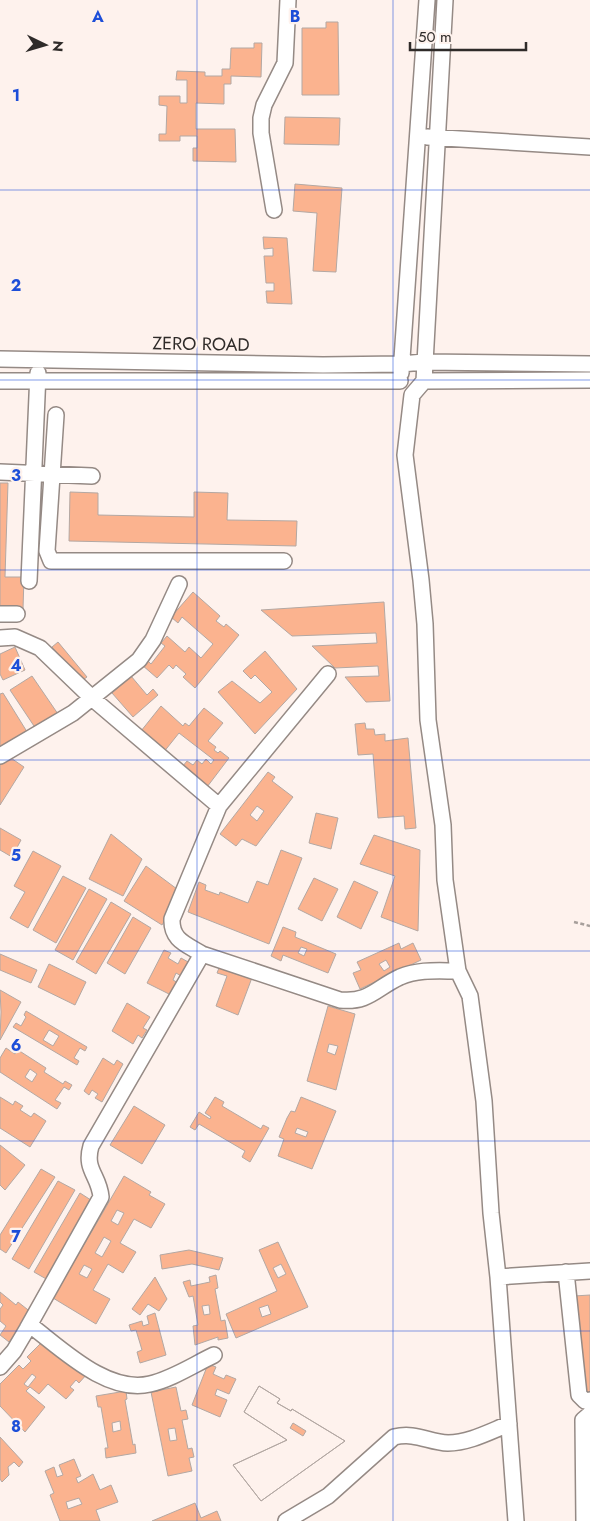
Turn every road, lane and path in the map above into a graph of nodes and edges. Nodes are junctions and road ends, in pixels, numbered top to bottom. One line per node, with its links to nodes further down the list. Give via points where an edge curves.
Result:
1 (288, 0): 7 (street, via 285,63 261,118)
2 (427, 0): 4 (street)
3 (445, 0): 5 (street)
4 (417, 137): 5 (street); 11 (street)
5 (437, 137): 6 (street); 10 (street)
6 (590, 147)
7 (274, 210)
8 (0, 359): 9 (street, ZERO ROAD)
9 (38, 359): 13 (street, ZERO ROAD); 16 (street)
10 (424, 362): 11 (street, ZERO ROAD); 12 (street, ZERO ROAD); 18 (street)
11 (401, 364): 13 (street, ZERO ROAD); 17 (street)
12 (590, 364)
13 (316, 365): 19 (street)
14 (590, 380): 18 (street)
15 (0, 381): 16 (street, ZERO ROAD)
16 (38, 381): 19 (street, ZERO ROAD); 23 (street)
17 (400, 381): 19 (street, ZERO ROAD); 20 (street)
18 (424, 381): 20 (street)
19 (315, 382)
20 (412, 395): 39 (street, via 405,455 424,615 428,720)
21 (56, 415): 24 (street)
22 (0, 472): 23 (street)
23 (34, 473): 24 (street); 27 (street)
24 (50, 474): 25 (street); 26 (street, via 47,552 51,561)
25 (92, 476)
26 (284, 561)
27 (29, 581)
28 (179, 584): 33 (street, via 147,651)
29 (0, 614): 30 (street)
30 (17, 614)
31 (0, 638): 33 (street, via 15,637 40,648)
32 (328, 674): 35 (street)
33 (93, 699): 34 (street); 35 (street)
34 (0, 756)
35 (219, 806): 38 (street, via 172,919 176,938)
36 (574, 922): 37 (path)
37 (590, 926)
38 (202, 954): 39 (street, via 340,1000 352,1001 366,998 400,977 421,971); 43 (street, via 91,1146 89,1168 100,1188 101,1197)
39 (458, 971): 42 (street, via 470,996 484,1100)
40 (590, 1271): 41 (street)
41 (566, 1272): 42 (street); 46 (street, via 579,1395)
42 (498, 1276): 48 (street)
43 (30, 1325): 44 (street, via 100,1376 120,1383 158,1382); 45 (street)
44 (214, 1355)
45 (0, 1367)
46 (590, 1400)
47 (590, 1414): 51 (street, via 583,1420)
48 (509, 1424): 49 (street, via 448,1443 419,1436 394,1437 328,1496); 50 (street)
49 (286, 1521)
50 (516, 1521)
51 (584, 1521)

